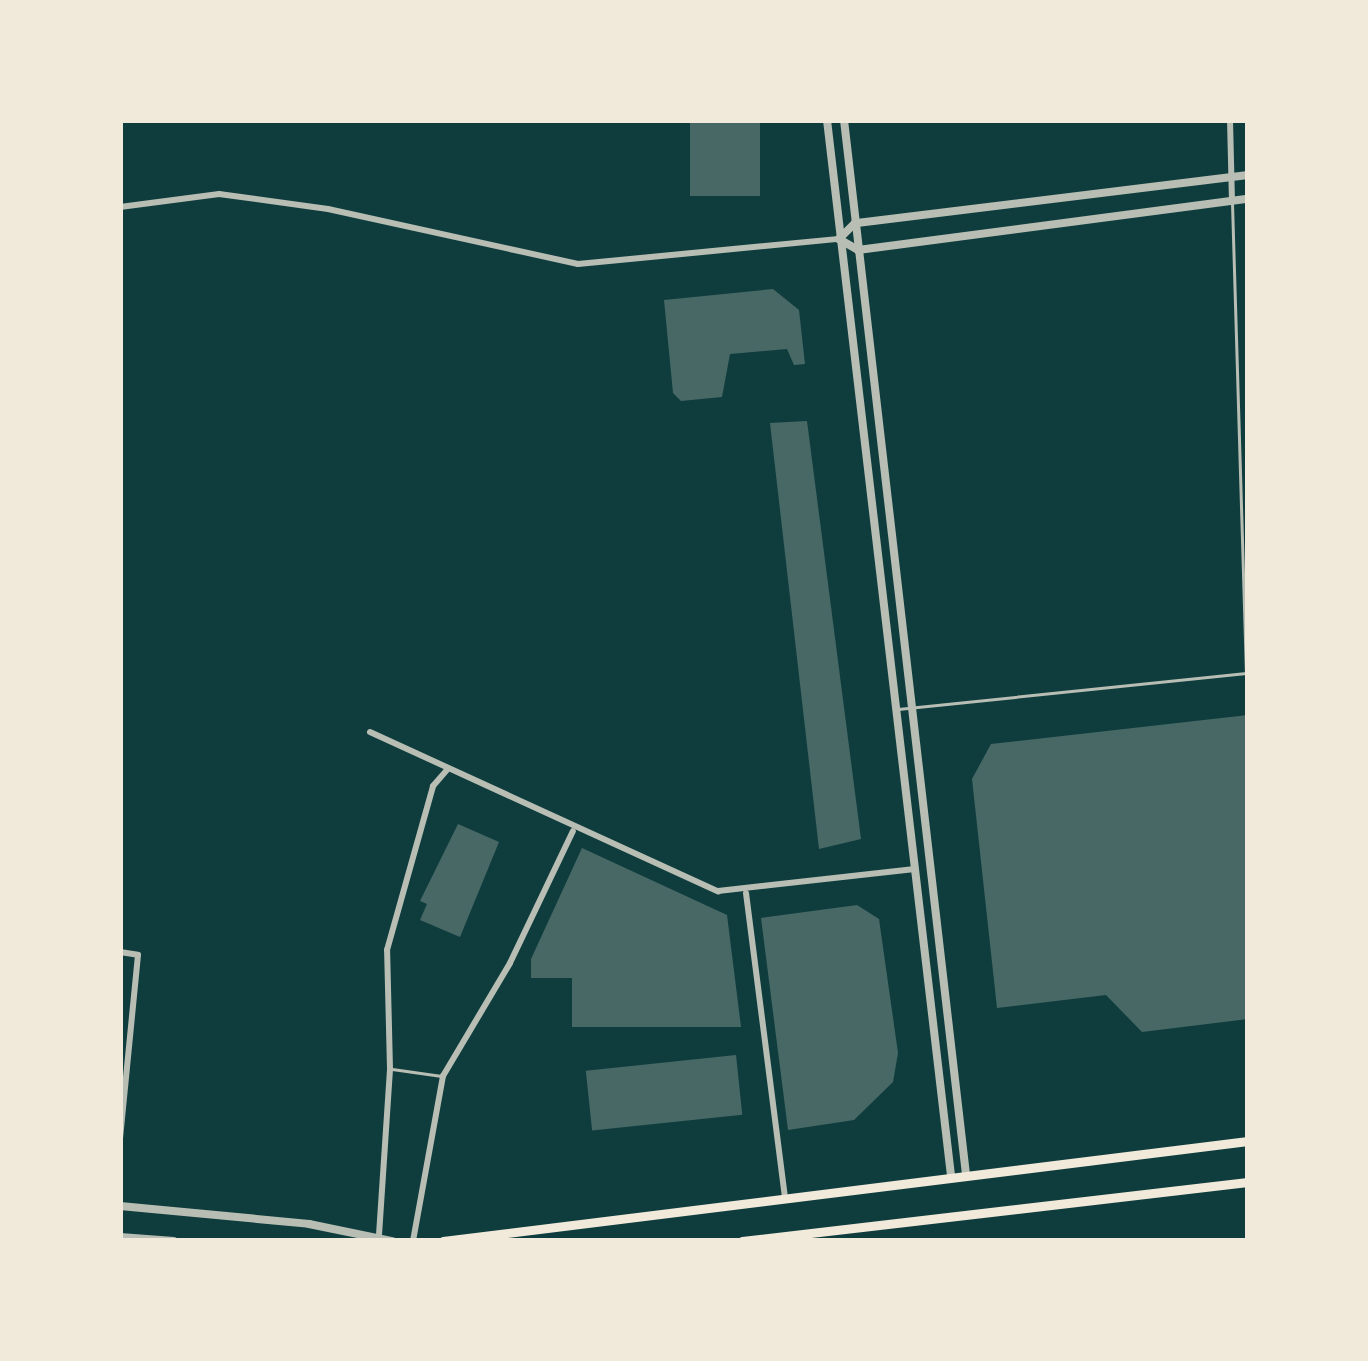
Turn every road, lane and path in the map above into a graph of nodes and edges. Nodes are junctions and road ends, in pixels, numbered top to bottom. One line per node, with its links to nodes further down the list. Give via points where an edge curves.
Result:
1 (827, 120): 10 (street)
2 (844, 120): 9 (street)
3 (1230, 120): 5 (street)
4 (1248, 175): 5 (street)
5 (1231, 176): 7 (street); 9 (street)
6 (1248, 200): 7 (street)
7 (1232, 202): 11 (street); 12 (lane)
8 (120, 207): 10 (street, via 220,194 328,208 578,264)
9 (856, 224): 10 (street); 11 (street)
10 (839, 239): 11 (street); 14 (street)
11 (859, 250): 13 (street)
12 (1247, 673): 13 (lane)
13 (912, 708): 14 (lane); 25 (street)
14 (896, 710): 18 (street)
15 (370, 732): 16 (street)
16 (448, 769): 17 (street); 21 (street, via 433,786 386,950)
17 (573, 831): 19 (street, via 718,891); 22 (street, via 510,963)
18 (915, 869): 19 (street); 26 (street)
19 (746, 893): 28 (street)
20 (120, 952): 23 (street, via 138,955)
21 (390, 1069): 22 (lane); 30 (street)
22 (443, 1076): 34 (street)
23 (120, 1139)
24 (1248, 1142): 25 (main road)
25 (967, 1174): 26 (main road)
26 (951, 1177): 28 (main road)
27 (1248, 1183): 36 (main road)
28 (785, 1196): 35 (main road)
29 (120, 1207): 30 (street)
30 (379, 1234): 33 (street)
31 (120, 1237): 32 (street)
32 (174, 1241)
33 (392, 1241)
34 (413, 1241)
35 (442, 1241)
36 (742, 1241)

